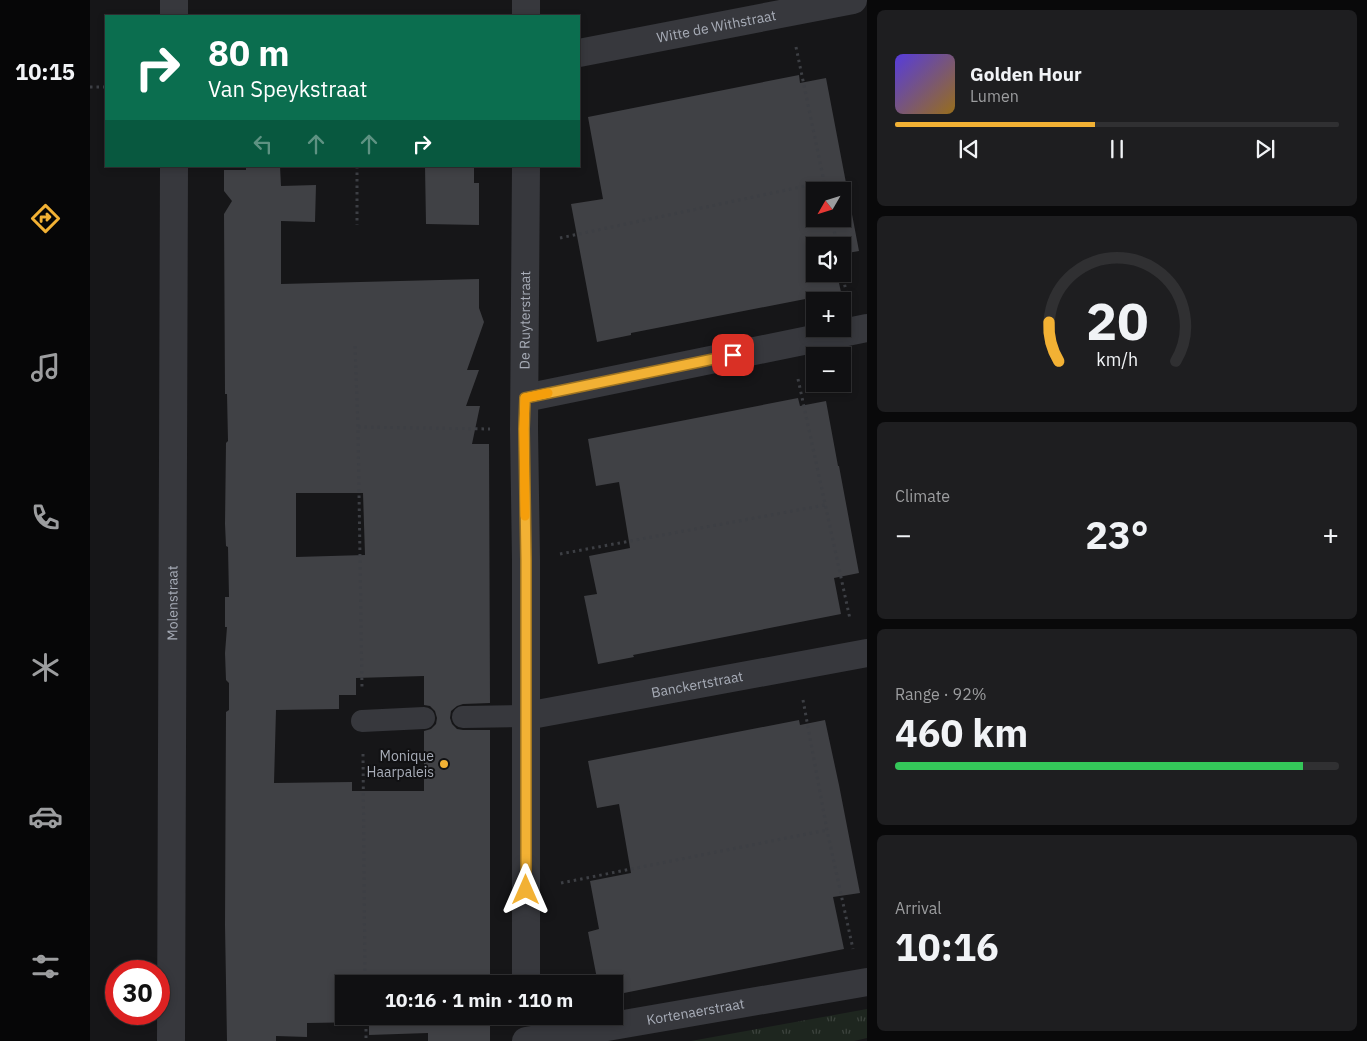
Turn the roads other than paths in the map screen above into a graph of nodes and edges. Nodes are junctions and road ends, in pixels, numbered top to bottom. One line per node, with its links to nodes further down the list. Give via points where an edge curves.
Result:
1 (174, 0): 4 (street)
2 (526, 0): 5 (street)
3 (853, 0): 6 (street, Witte de Withstraat)
4 (174, 15)
5 (526, 15)
6 (580, 53)
7 (174, 167): 19 (street, Molenstraat)
8 (526, 167): 10 (street, De Ruyterstraat)
9 (867, 328): 10 (street)
10 (525, 398): 12 (street, De Ruyterstraat)
11 (862, 653): 12 (street, Banckertstraat)
12 (526, 716): 13 (lane); 16 (street, De Ruyterstraat)
13 (462, 717)
14 (424, 718): 15 (lane)
15 (362, 721)
16 (526, 975)
17 (864, 983): 20 (street, Kortenaerstraat)
18 (526, 1025): 20 (street)
19 (171, 1041)
20 (526, 1041)

